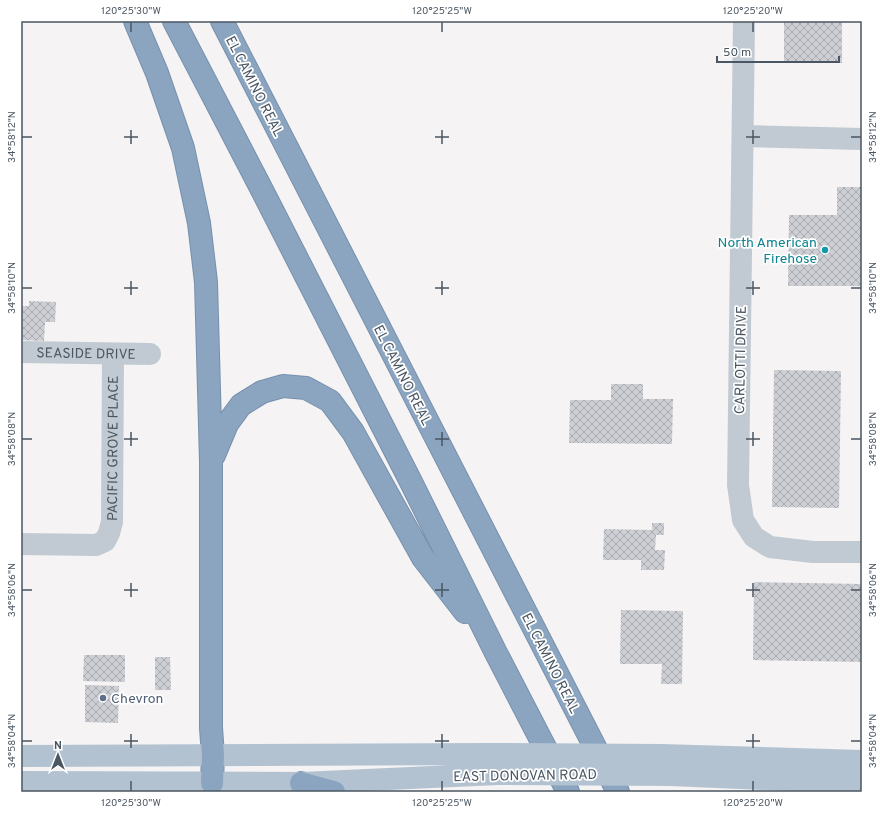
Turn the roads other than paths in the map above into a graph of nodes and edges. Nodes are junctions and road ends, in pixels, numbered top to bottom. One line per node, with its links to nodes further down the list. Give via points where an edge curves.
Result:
1 (135, 21): 10 (highway, via 157,73 183,148 199,223 206,282)
2 (174, 21): 13 (highway, via 267,199)
3 (222, 21): 25 (highway, EL CAMINO REAL)
4 (744, 21): 5 (street, CARLOTTI DRIVE)
5 (743, 136): 6 (street); 12 (street, CARLOTTI DRIVE, via 738,485 743,520 754,537 770,547 813,552)
6 (862, 139)
7 (21, 352): 8 (street, SEASIDE DRIVE)
8 (113, 354): 9 (street, SEASIDE DRIVE); 11 (street, PACIFIC GROVE PLACE, via 112,522 109,533 105,541 96,545)
9 (150, 354)
10 (211, 462): 13 (highway, via 231,418 241,405 262,392 283,386 306,388 330,401 353,432 423,558); 14 (highway)
11 (21, 544)
12 (862, 552)
13 (496, 653): 24 (highway)
14 (213, 755): 15 (main road, EAST DONOVAN ROAD); 16 (main road, EAST DONOVAN ROAD, bridge, via 661,755); 18 (highway)
15 (21, 756)
16 (862, 761)
17 (21, 782): 21 (main road, EAST DONOVAN ROAD)
18 (212, 783): 20 (main road, EAST DONOVAN ROAD); 22 (main road, EAST DONOVAN ROAD)
19 (862, 783): 20 (main road, EAST DONOVAN ROAD, bridge, via 670,775 498,774)
20 (301, 784): 23 (highway)
21 (47, 787): 22 (main road, EAST DONOVAN ROAD)
22 (134, 787)
23 (334, 792)
24 (568, 792)
25 (618, 792)

